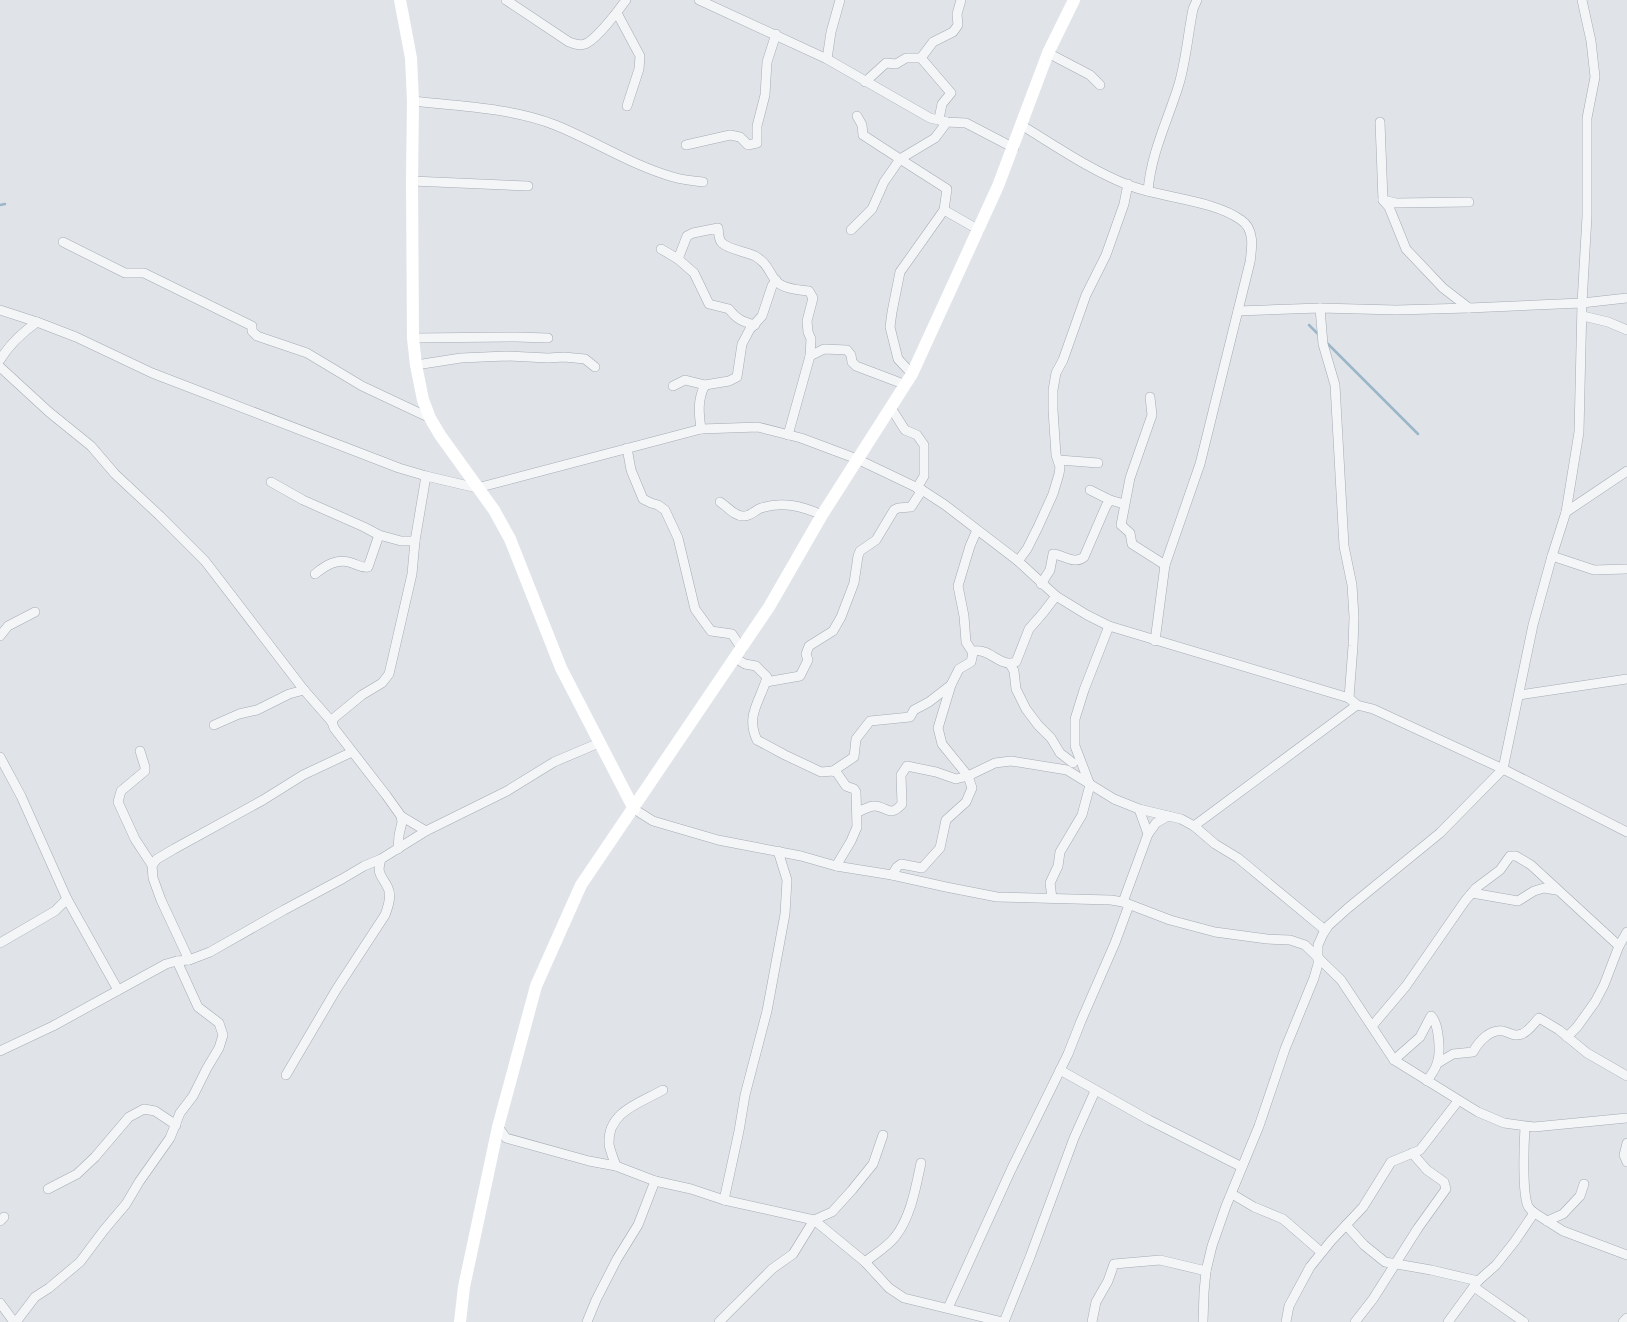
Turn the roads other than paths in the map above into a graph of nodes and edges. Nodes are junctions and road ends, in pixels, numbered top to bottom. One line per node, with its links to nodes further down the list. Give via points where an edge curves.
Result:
1 (400, 0): 17 (main road, via 411,58)
2 (506, 0): 10 (street, via 578,46 587,44)
3 (626, 0): 10 (street)
4 (699, 0): 11 (street)
5 (840, 0): 14 (street)
6 (961, 0): 13 (street, via 958,25 953,32 933,42)
7 (1074, 0): 12 (main road)
8 (1197, 0): 30 (street, via 1192,9 1179,83 1160,136)
9 (1582, 0): 41 (street, via 1595,77 1587,118 1587,216)
10 (617, 13): 18 (street, via 640,56 639,70)
11 (776, 34): 14 (street); 23 (street, via 767,62 756,143 748,145 740,137 730,135)
12 (1048, 53): 16 (street, via 1090,75); 22 (main road)
13 (921, 58): 15 (street, via 906,58 896,64 886,62); 20 (street, via 951,94 942,104)
14 (827, 59): 15 (street)
15 (865, 82): 20 (street, via 930,118)
16 (1100, 84)
17 (413, 101): 26 (main road); 27 (street, via 530,117 555,125 636,164 675,178)
18 (627, 106)
19 (857, 116): 25 (street, via 863,135)
20 (943, 121): 24 (street, via 966,124); 25 (street, via 935,138)
21 (1380, 122): 31 (street)
22 (1022, 125): 24 (main road); 28 (street, via 1084,163)
23 (686, 145)
24 (1014, 148): 35 (main road)
25 (900, 159): 33 (street, via 947,189); 34 (street, via 884,182 872,209)
26 (412, 181): 29 (street); 50 (main road)
27 (703, 182)
28 (1128, 184): 30 (street); 67 (street, via 1106,255 1086,294 1056,373 1052,410)
29 (528, 186)
30 (1148, 191): 45 (street, via 1211,207 1246,224 1252,249)
31 (1383, 200): 32 (street, via 1396,203); 43 (street, via 1406,249 1443,288)
32 (1469, 202)
33 (944, 210): 35 (street); 57 (street, via 900,272 890,327 898,359)
34 (851, 230)
35 (979, 230): 57 (main road)
36 (63, 242): 62 (street, via 125,273 144,273 252,326 257,336 307,353 362,386)
37 (661, 249): 38 (street)
38 (678, 259): 39 (street, via 687,236 718,228 722,243 763,261); 48 (street, via 694,273 709,304 729,310 741,321)
39 (776, 280): 48 (street, via 762,316); 52 (street, via 811,294 807,321)
40 (1627, 298): 41 (street)
41 (1582, 303): 43 (street); 46 (street)
42 (1320, 308): 43 (street); 45 (street); 102 (street, via 1323,344 1335,385 1344,546 1352,585 1354,646)
43 (1469, 308)
44 (0, 310): 47 (street)
45 (1238, 310): 85 (street, via 1200,464)
46 (1583, 316): 49 (street); 78 (street, via 1579,432)
47 (37, 322): 53 (street, via 25,330); 70 (street, via 152,373)
48 (755, 325): 59 (street, via 742,344 737,377)
49 (1627, 330)
50 (413, 338): 51 (street); 54 (main road)
51 (548, 338)
52 (810, 356): 57 (street, via 824,349 847,350 856,366); 64 (street)
53 (0, 360)
54 (416, 365): 56 (street, via 460,358 506,356 585,359); 62 (main road)
55 (0, 367): 100 (street, via 91,446 205,561)
56 (595, 367)
57 (909, 379): 61 (main road)
58 (673, 386): 59 (street, via 685,380)
59 (705, 386): 63 (street, via 698,412)
60 (1150, 397): 77 (street, via 1152,415)
61 (891, 408): 66 (main road); 73 (street, via 905,430 917,435 924,445 924,476)
62 (430, 418): 72 (main road)
63 (701, 430): 64 (street, via 758,427); 65 (street)
64 (788, 435): 66 (street)
65 (627, 448): 72 (street); 94 (street, via 631,470 644,499 665,510 678,538 695,609 711,631 732,634)
66 (857, 459): 73 (street); 79 (main road)
67 (1059, 460): 68 (street); 84 (street, via 1053,494)
68 (1098, 463)
69 (1627, 471): 78 (street)
70 (426, 476): 72 (street); 82 (street)
71 (271, 482): 81 (street)
72 (477, 488): 106 (main road, via 510,539 561,668)
73 (919, 489): 80 (street, via 946,505); 98 (street, via 911,507 894,510 876,540 860,551 854,583 841,618 833,631 809,646 808,660 800,676)
74 (1090, 490): 75 (street)
75 (1110, 500): 77 (street); 88 (street, via 1084,557 1074,560 1053,554 1050,570)
76 (720, 502): 79 (street, via 744,517 758,509 781,504)
77 (1124, 504): 85 (street, via 1120,525 1130,533 1132,544)
78 (1566, 512): 83 (street)
79 (822, 515): 94 (main road, via 769,607)
80 (977, 530): 84 (street); 95 (street, via 958,586 966,642)
81 (379, 536): 82 (street); 87 (street, via 368,567 350,562 331,562)
82 (415, 542): 104 (street, via 412,574 388,674 382,683 362,695)
83 (1552, 556): 86 (street, via 1594,570); 101 (street, via 1533,625)
84 (1018, 562): 88 (street)
85 (1165, 565): 93 (street)
86 (1627, 569)
87 (315, 574)
88 (1041, 584): 89 (street)
89 (1056, 596): 91 (street); 96 (street, via 1029,629 1016,662)
90 (35, 612): 92 (street, via 8,626)
91 (1109, 626): 93 (street); 110 (street, via 1078,707)
92 (0, 636)
93 (1155, 641): 102 (street)
94 (738, 653): 98 (street, via 745,664 756,666 767,677); 116 (main road)
95 (973, 653): 96 (street, via 979,650); 99 (street, via 971,662 959,669)
96 (1010, 664): 110 (street, via 1016,689 1026,709 1060,753)
97 (1627, 679): 101 (street)
98 (766, 682): 112 (street, via 752,720 757,740 821,772)
99 (951, 685): 112 (street, via 914,710 910,717 870,721 856,739 854,758); 113 (street, via 938,728 942,744)
100 (304, 690): 104 (street); 105 (street)
101 (1519, 695): 111 (street)
102 (1349, 698): 103 (street)
103 (1357, 705): 111 (street, via 1373,709); 120 (street)
104 (332, 722): 108 (street)
105 (214, 725)
106 (599, 743): 116 (main road); 121 (street, via 554,762)
107 (140, 751): 127 (street, via 145,771 121,791 118,802 135,839)
108 (352, 752): 118 (street); 127 (street, via 303,775 156,859)
109 (0, 757): 133 (street, via 22,796)
110 (1073, 763): 113 (street, via 1011,761 995,763); 114 (street); 114 (street)
111 (1503, 769): 122 (street); 135 (street, via 1440,833)
112 (833, 771): 117 (street, via 856,792)
113 (968, 776): 117 (street, via 956,779 907,766 901,775 902,804 897,810 874,806); 129 (street, via 972,788 966,802 946,820 940,848 922,868 901,864)
114 (1090, 785): 115 (street); 132 (street, via 1082,814 1060,852 1050,884)
115 (1139, 809): 119 (street); 123 (street)
116 (634, 810): 125 (street, via 653,821 718,840); 156 (main road, via 581,885 536,986)
117 (858, 812): 128 (street, via 857,827)
118 (400, 816): 121 (street); 124 (street)
119 (1168, 816): 120 (street, via 1181,818); 123 (street, via 1156,823)
120 (1194, 826): 135 (street)
121 (426, 831): 124 (street)
122 (1627, 832)
123 (1148, 834): 134 (street)
124 (398, 849): 126 (street)
125 (778, 851): 128 (street); 169 (street, via 787,880 784,922)
126 (381, 859): 139 (street, via 210,952); 148 (street, via 380,876 389,890 385,915)
127 (152, 865): 139 (street, via 161,900)
128 (836, 866): 129 (street)
129 (892, 875): 132 (street, via 996,896)
130 (1556, 890): 131 (street, via 1544,888 1518,901); 131 (street, via 1531,865 1510,856 1500,870); 136 (street)
131 (1472, 893): 142 (street, via 1406,986)
132 (1052, 898): 134 (street)
133 (68, 899): 137 (street, via 55,911); 141 (street)
134 (1126, 904): 138 (street, via 1215,932 1290,940 1305,945); 147 (street, via 1115,943)
135 (1325, 930): 138 (street, via 1318,945)
136 (1624, 941): 143 (street, via 1600,993)
137 (0, 943)
138 (1318, 957): 142 (street, via 1341,980); 164 (street, via 1314,978)
139 (189, 960): 140 (street)
140 (177, 961): 141 (street); 155 (street, via 198,1007 219,1023 223,1035)
141 (118, 990): 144 (street)
142 (1372, 1025): 145 (street)
143 (1567, 1037): 146 (street, via 1539,1018 1524,1033 1515,1036 1502,1031 1491,1032 1473,1052 1453,1054); 149 (street, via 1587,1053)
144 (0, 1051)
145 (1394, 1060): 146 (street, via 1420,1037 1431,1016 1438,1030); 150 (street)
146 (1438, 1063): 150 (street)
147 (1060, 1070): 152 (street); 181 (street)
148 (286, 1076)
149 (1627, 1076)
150 (1427, 1081): 153 (street)
151 (663, 1090): 163 (street, via 625,1110 615,1119 609,1144)
152 (1096, 1091): 164 (street); 187 (street, via 1074,1138)
153 (1458, 1100): 157 (street, via 1504,1123); 160 (street, via 1420,1150)
154 (1627, 1118): 157 (street)
155 (176, 1125): 167 (street, via 155,1111 144,1110 129,1117 77,1174); 183 (street, via 126,1204 80,1262 35,1297)
156 (498, 1127): 163 (street, via 506,1138); 184 (main road, via 464,1287)
157 (1525, 1127): 170 (street, via 1526,1193 1528,1206)
158 (883, 1135): 171 (street, via 873,1164 832,1212)
159 (1627, 1143): 162 (street, via 1624,1155)
160 (1412, 1154): 173 (street, via 1391,1162 1364,1207); 177 (street, via 1444,1182 1446,1189)
161 (921, 1162): 176 (street, via 907,1216 897,1235)
162 (1627, 1162)
163 (616, 1166): 165 (street)
164 (1242, 1167): 168 (street)
165 (656, 1181): 169 (street); 185 (street, via 638,1226)
166 (1584, 1184): 172 (street, via 1580,1196 1563,1214)
167 (48, 1189)
168 (1232, 1194): 174 (street, via 1283,1219); 178 (street)
169 (724, 1200): 171 (street)
170 (1533, 1212): 172 (street); 179 (street, via 1515,1242)
171 (814, 1220): 176 (street); 186 (street, via 793,1254 772,1269)
172 (1547, 1221): 175 (street, via 1563,1231)
173 (1346, 1225): 174 (street); 177 (street, via 1385,1262)
174 (1321, 1252): 190 (street, via 1289,1306)
175 (1627, 1255)
176 (865, 1262): 181 (street, via 896,1294)
177 (1397, 1264): 179 (street, via 1431,1270); 191 (street)
178 (1206, 1271): 188 (street, via 1160,1260 1114,1264 1096,1302); 189 (street)
179 (1476, 1284): 192 (street); 193 (street)
180 (0, 1303): 183 (street)
181 (948, 1308): 187 (street)
182 (1627, 1318): 194 (street)
183 (15, 1322)
184 (460, 1322)
185 (587, 1322)
186 (719, 1322)
187 (1003, 1322)
188 (1092, 1322)
189 (1204, 1322)
190 (1286, 1322)
191 (1355, 1322)
192 (1448, 1322)
193 (1524, 1322)
194 (1623, 1322)

